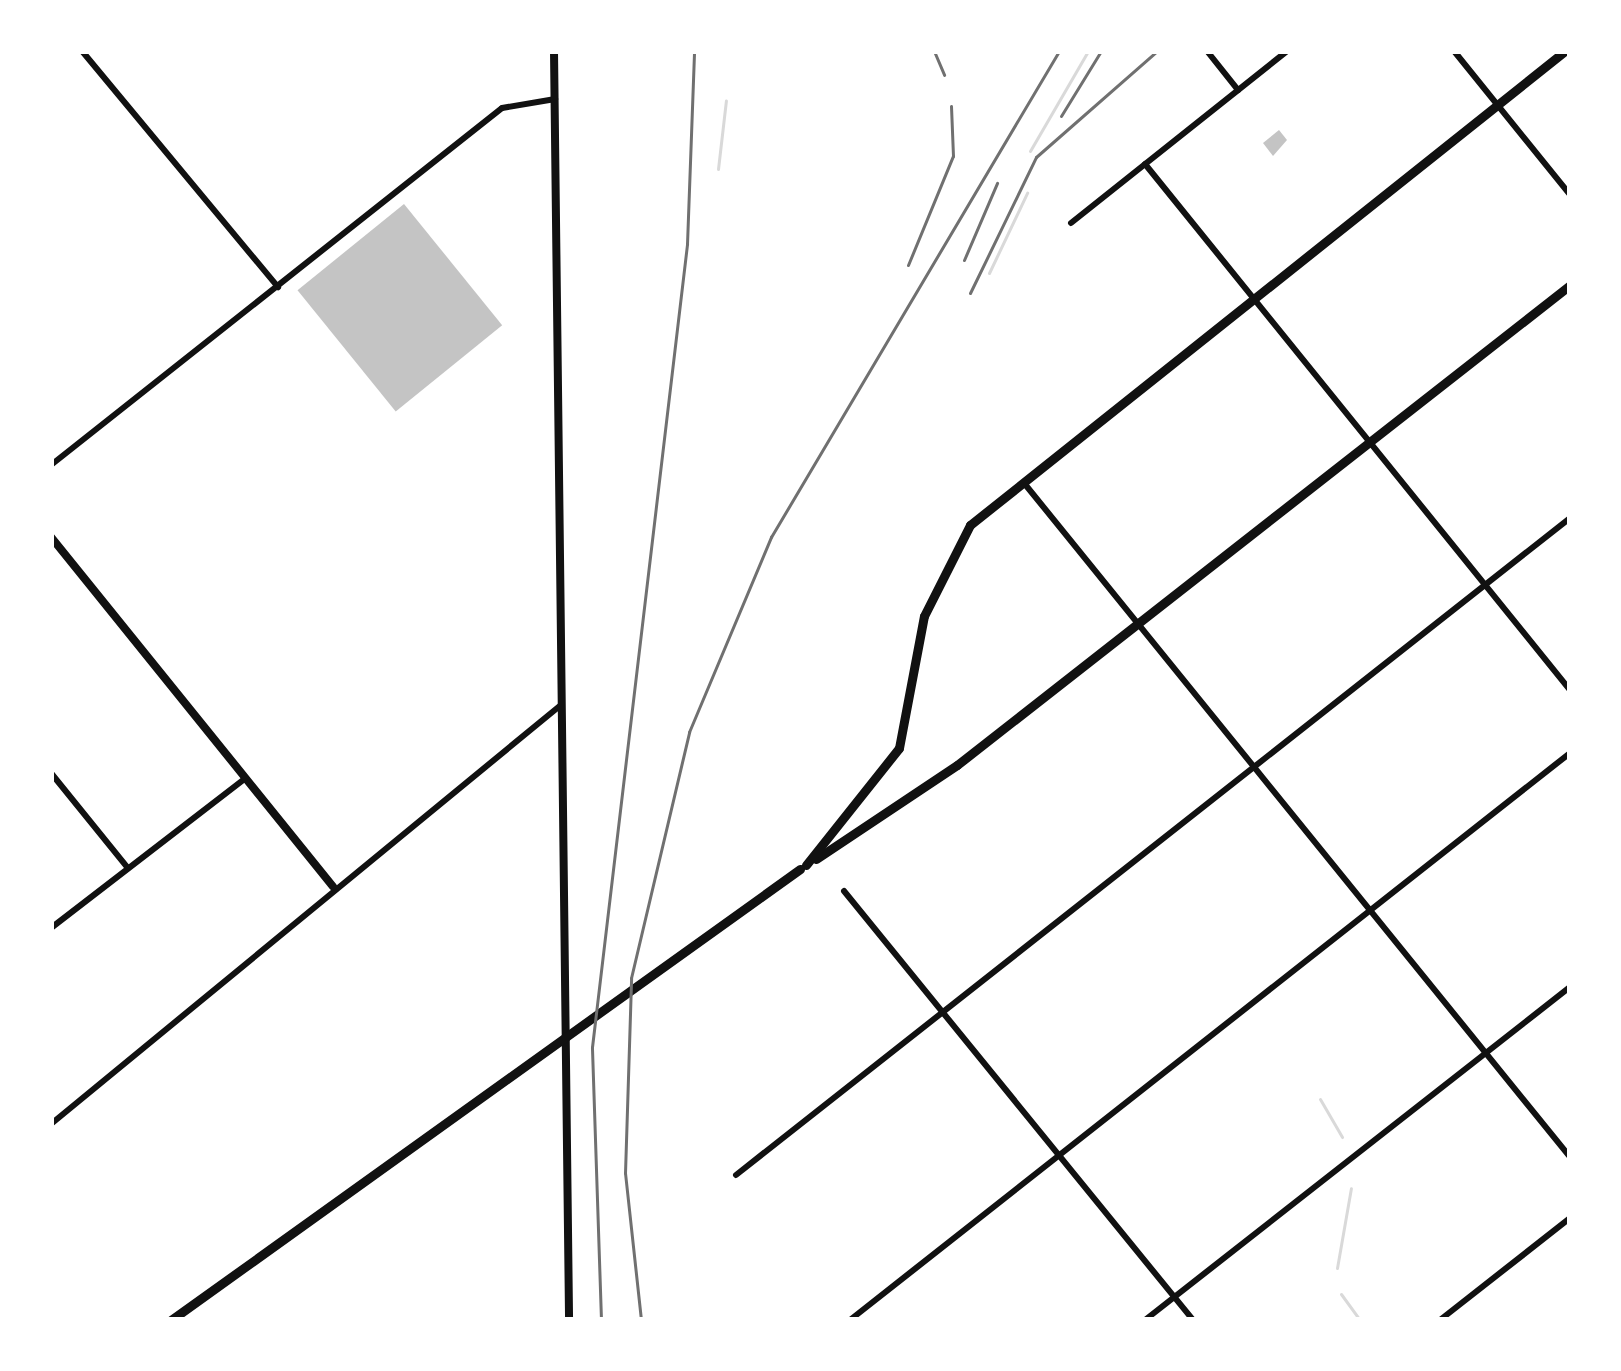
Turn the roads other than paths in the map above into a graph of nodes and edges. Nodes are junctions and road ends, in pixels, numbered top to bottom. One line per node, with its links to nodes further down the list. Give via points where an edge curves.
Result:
1 (82, 51): 14 (street)
2 (554, 51): 8 (street)
3 (1207, 51): 7 (street)
4 (1287, 51): 7 (street)
5 (1454, 51): 9 (street)
6 (1565, 51): 9 (main road)
7 (1238, 90): 10 (street)
8 (555, 99): 14 (street, via 502,108); 24 (street)
9 (1497, 104): 11 (street); 15 (main road)
10 (1145, 164): 12 (street); 15 (street)
11 (1570, 196)
12 (1072, 223)
13 (1570, 285): 16 (main road)
14 (278, 287): 17 (street)
15 (1253, 297): 16 (street); 18 (main road)
16 (1370, 442): 21 (street); 22 (main road)
17 (51, 465)
18 (1022, 480): 22 (street); 30 (main road, via 948,553 899,748)
19 (1570, 518): 21 (street)
20 (51, 537): 28 (street)
21 (1485, 585): 23 (street); 26 (street)
22 (1138, 623): 26 (street); 30 (main road)
23 (1570, 690)
24 (564, 703): 31 (street); 45 (street)
25 (1570, 753): 33 (street)
26 (1254, 767): 33 (street); 36 (street)
27 (51, 773): 29 (street)
28 (246, 778): 29 (street); 31 (street)
29 (128, 867): 34 (street)
30 (803, 867): 44 (main road)
31 (333, 886): 38 (street, via 340,895)
32 (844, 891): 36 (street)
33 (1370, 910): 37 (street); 39 (street)
34 (51, 928)
35 (1570, 987): 37 (street)
36 (943, 1012): 39 (street); 41 (street)
37 (1486, 1053): 40 (street); 43 (street)
38 (51, 1124)
39 (1059, 1155): 43 (street); 46 (street)
40 (1570, 1157)
41 (736, 1175)
42 (1570, 1219): 49 (street)
43 (1174, 1297): 47 (street); 48 (street)
44 (171, 1320)
45 (569, 1320)
46 (850, 1320)
47 (1145, 1320)
48 (1193, 1320)
49 (1440, 1320)

